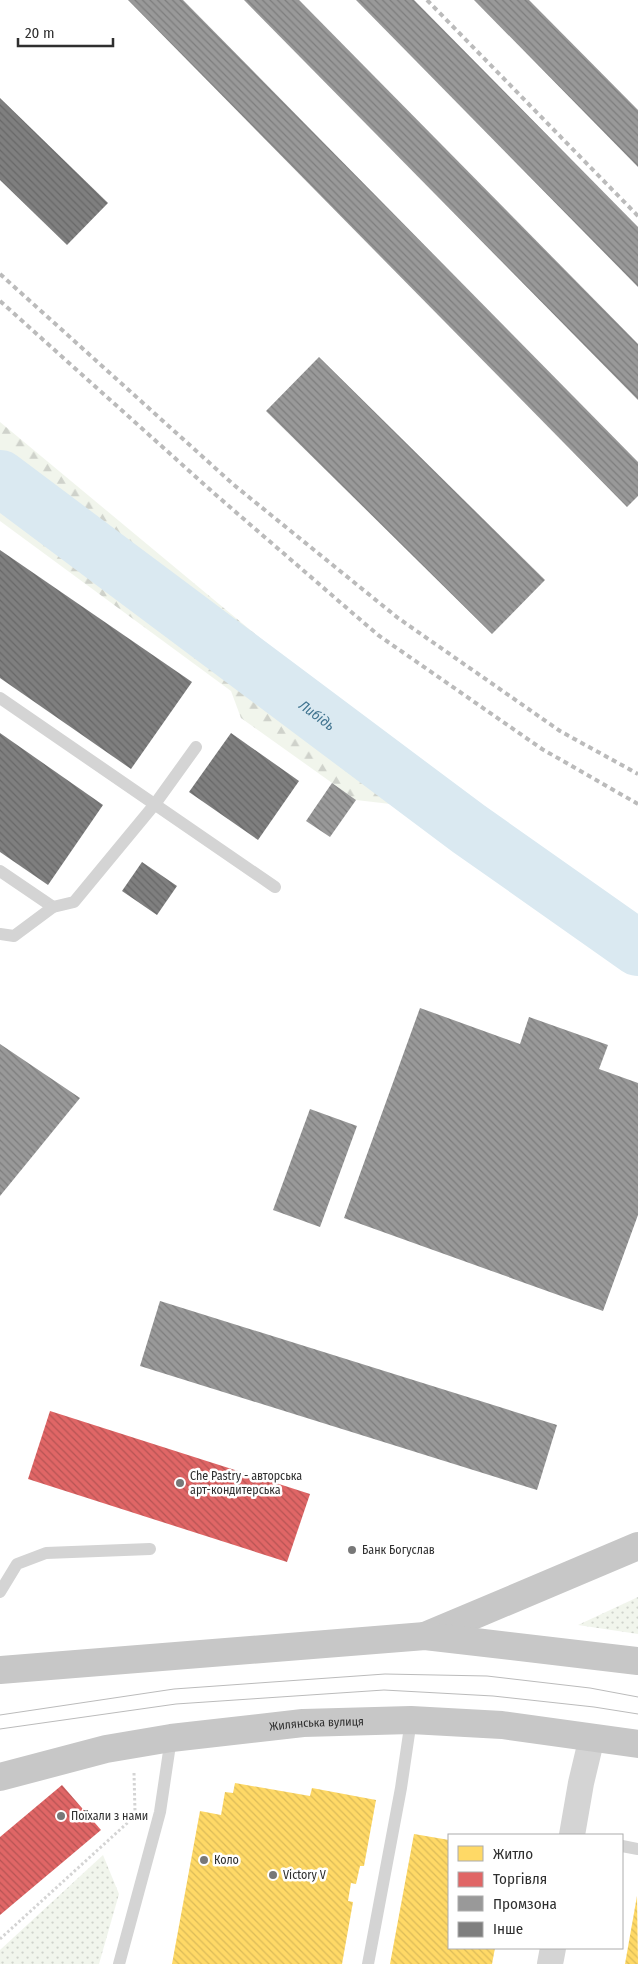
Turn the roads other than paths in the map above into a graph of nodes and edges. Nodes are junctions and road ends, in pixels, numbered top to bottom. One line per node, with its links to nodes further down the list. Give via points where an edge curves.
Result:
1 (0, 698): 3 (lane)
2 (196, 747): 3 (lane)
3 (155, 804): 5 (lane); 6 (lane, via 74,902)
4 (0, 871): 6 (lane)
5 (275, 887)
6 (53, 907): 7 (lane, via 14,936)
7 (0, 934)
8 (638, 1546): 11 (main road)
9 (150, 1549): 10 (lane, via 46,1553 17,1564)
10 (0, 1592)
11 (425, 1636): 12 (main road); 13 (main road)
12 (638, 1661)
13 (0, 1670)
14 (411, 1720): 15 (main road, Жилянська вулиця, via 502,1725); 16 (main road, Жилянська вулиця, via 303,1724); 24 (lane)
15 (592, 1736): 17 (main road, Жилянська вулиця); 19 (street)
16 (171, 1738): 18 (main road, Жилянська вулиця, via 106,1749); 23 (lane, via 160,1812)
17 (638, 1744)
18 (0, 1776)
19 (572, 1834)
20 (623, 1846): 21 (lane)
21 (638, 1849)
22 (553, 1949): 25 (street)
23 (119, 1964)
24 (368, 1964)
25 (550, 1964)

